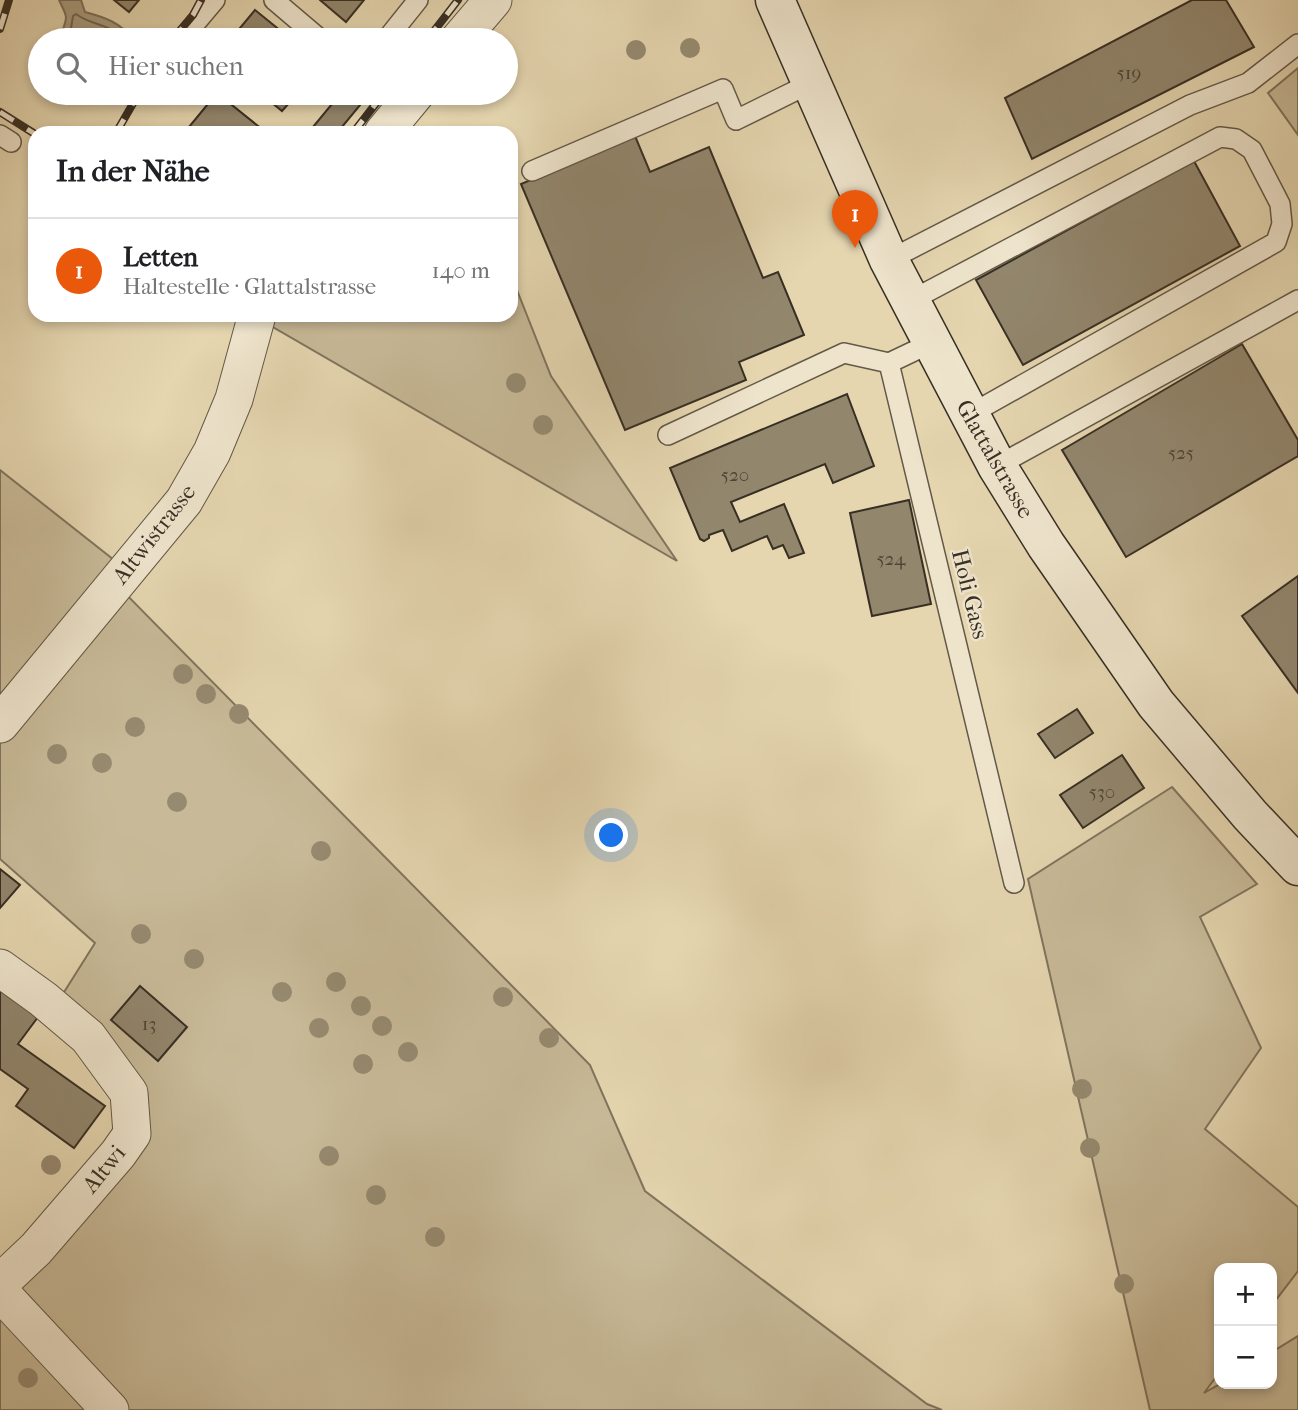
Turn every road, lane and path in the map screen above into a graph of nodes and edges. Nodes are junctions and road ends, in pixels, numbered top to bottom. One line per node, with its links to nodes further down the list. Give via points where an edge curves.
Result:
1 (215, 0): 6 (lane)
2 (274, 0): 7 (lane)
3 (418, 0): 8 (lane)
4 (493, 0): 9 (street)
5 (775, 0): 11 (street, Glattalstrasse)
6 (191, 28)
7 (307, 28)
8 (396, 28)
9 (470, 28)
10 (1298, 44): 15 (lane, via 1248,83 1190,105)
11 (811, 83): 14 (lane, via 736,120 723,89); 15 (street, Glattalstrasse)
12 (399, 105): 13 (street)
13 (387, 126)
14 (531, 171)
15 (889, 260): 17 (street, Glattalstrasse)
16 (1298, 300): 23 (lane)
17 (910, 301): 19 (street, Glattalstrasse); 21 (lane, via 1220,137 1236,139 1252,150 1275,193 1282,224 1276,242)
18 (255, 322): 24 (street, Altwistrasse, via 234,399 212,452 184,501)
19 (931, 343): 20 (lane); 21 (street, Glattalstrasse)
20 (889, 363): 22 (lane, via 844,353); 26 (lane, Holi Gass)
21 (969, 415): 23 (street, Glattalstrasse)
22 (668, 435)
23 (998, 466): 25 (street, Glattalstrasse, via 1046,545 1156,704)
24 (0, 724)
25 (1298, 866)
26 (1014, 883)
27 (0, 968): 28 (street, Altwi, via 88,1037 129,1093 132,1134 36,1249)
28 (0, 1283)
29 (0, 1292): 30 (street)
30 (110, 1410)

